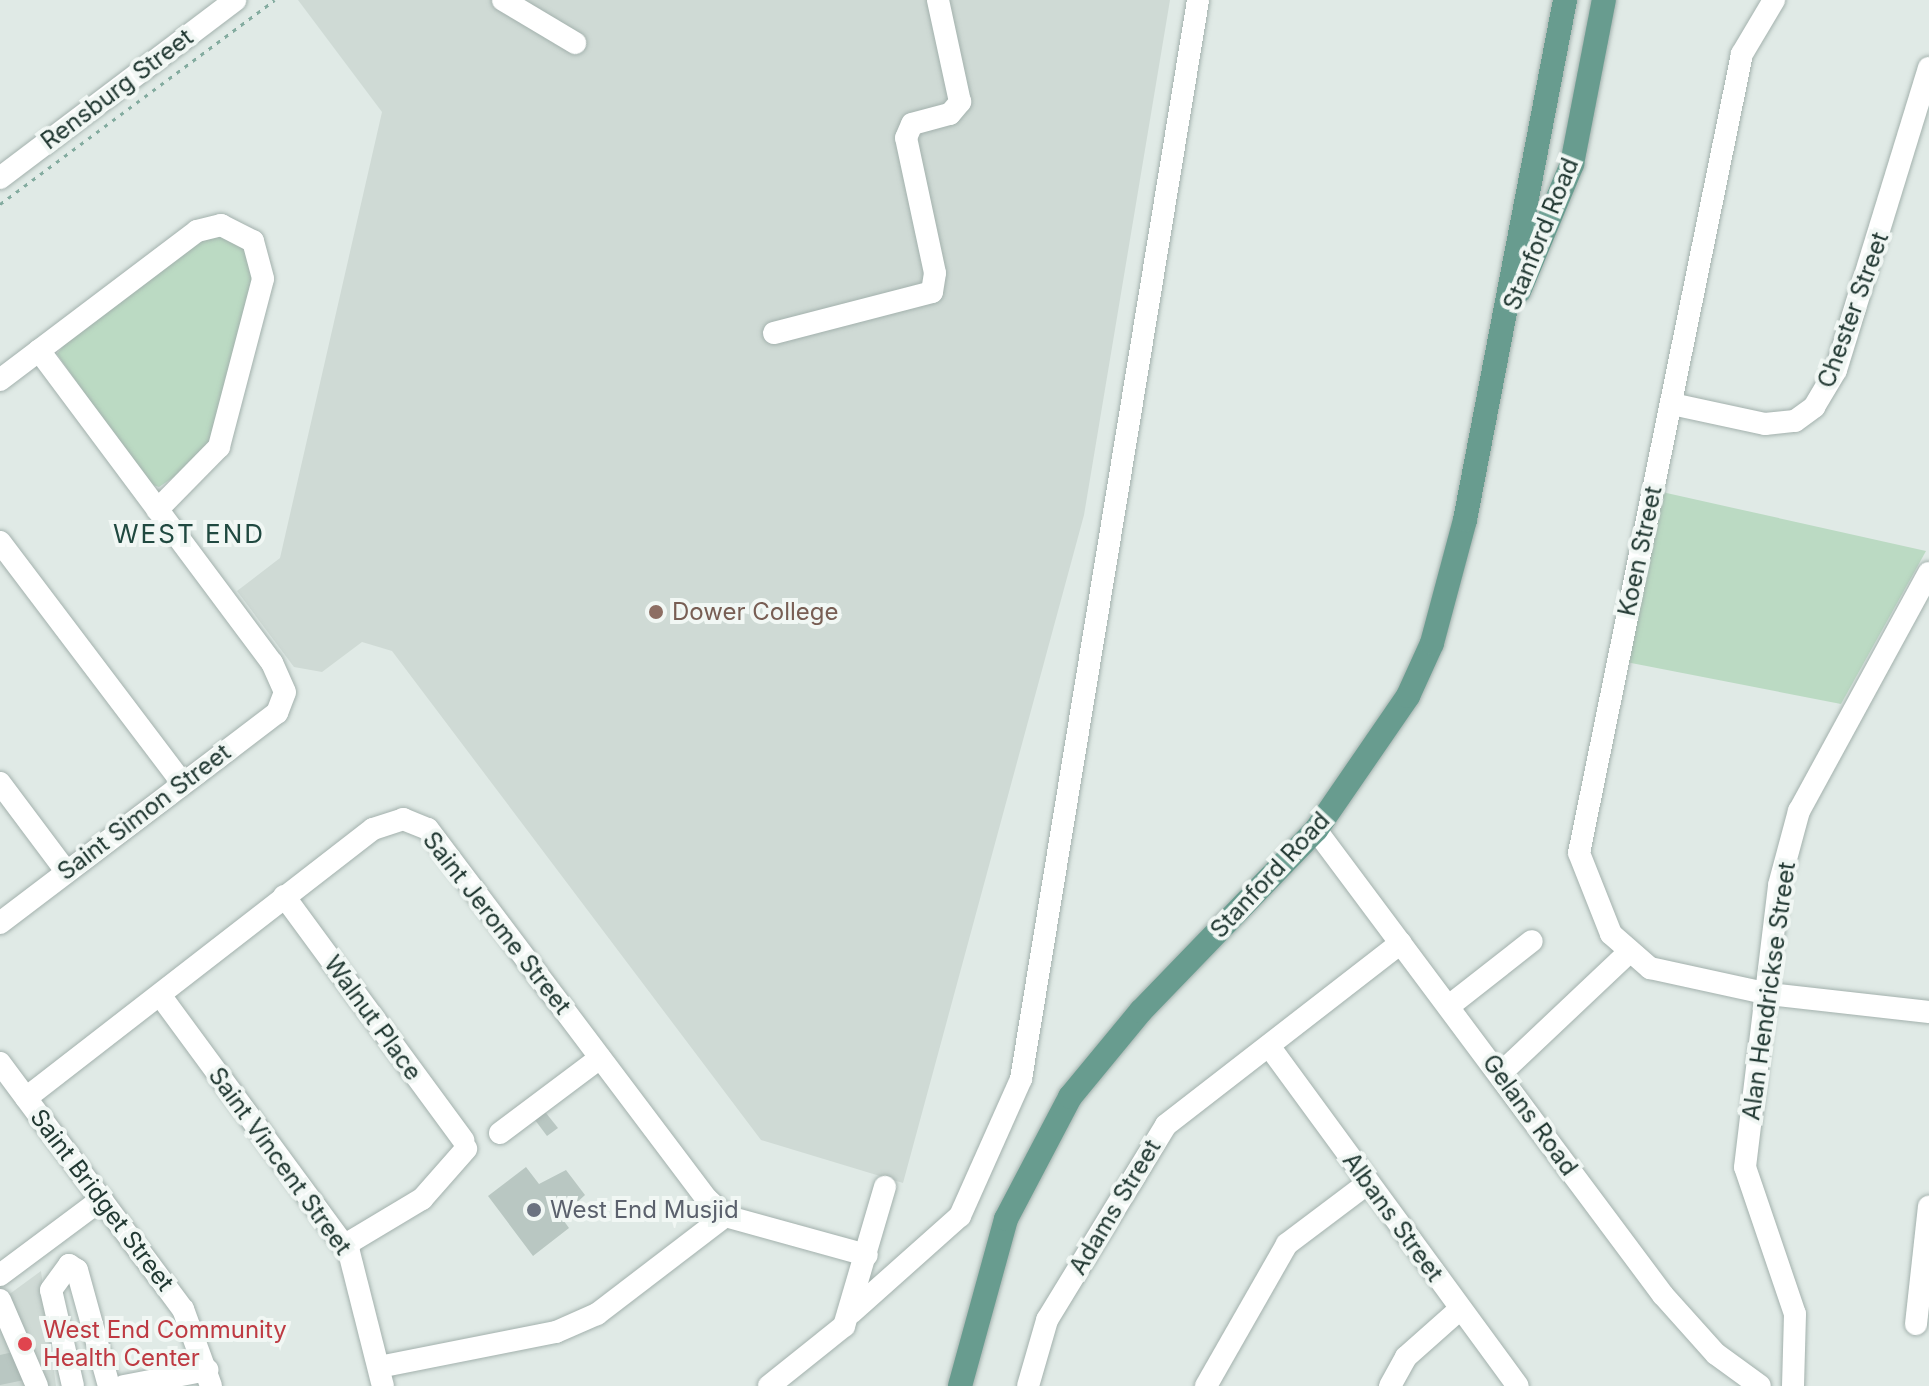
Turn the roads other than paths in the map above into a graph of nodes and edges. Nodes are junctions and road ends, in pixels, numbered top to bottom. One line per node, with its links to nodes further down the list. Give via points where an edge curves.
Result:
1 (235, 0): 10 (street, Rensburg Street)
2 (503, 0): 8 (street)
3 (938, 0): 12 (street, via 960,102 950,114 912,124 906,138 935,273 932,292)
4 (1198, 0): 49 (street, via 1021,1079 960,1216)
5 (1565, 0): 11 (main road, Stanford Road)
6 (1604, 0): 11 (main road, Stanford Road, via 1572,164)
7 (1774, 0): 15 (street, Koen Street, via 1742,54)
8 (575, 43)
9 (1929, 68): 15 (street, Chester Street, via 1836,370 1814,407 1795,421 1765,424)
10 (0, 178)
11 (1504, 326): 22 (main road, Stanford Road, via 1432,643 1408,696)
12 (774, 333)
13 (39, 350): 14 (street); 16 (street); 16 (street, via 197,231 221,225 258,247 263,279 219,447)
14 (0, 380)
15 (1672, 404): 28 (street, Koen Street, via 1579,829 1592,896)
16 (157, 510): 21 (street, Saint Simon Street, via 277,671 284,699 277,713)
17 (0, 542): 21 (street)
18 (1929, 573): 19 (street, Alan Hendrickse Street)
19 (1922, 605): 29 (street, Alan Hendrickse Street, via 1799,811 1779,885)
20 (0, 783): 23 (street)
21 (183, 784): 23 (street, Saint Simon Street)
22 (1316, 830): 27 (street, Gelans Road); 58 (main road, Stanford Road, via 1141,1011 1064,1107 1006,1219)
23 (65, 870): 25 (street, Saint Simon Street)
24 (284, 896): 30 (street, Saint Jerome Street); 34 (street, Saint Jerome Street, via 373,829 390,820 417,823); 44 (street, Walnut Place, via 464,1144 422,1199)
25 (0, 923)
26 (1532, 941): 31 (street)
27 (1401, 943): 31 (street, Gelans Road); 33 (street, Adams Street)
28 (1626, 955): 29 (street, via 1692,981); 36 (street)
29 (1769, 994): 32 (street); 64 (street, Alan Hendrickse Street, via 1745,1167 1795,1314)
30 (160, 995): 37 (street, Saint Jerome Street); 44 (street, Saint Vincent Street)
31 (1449, 1006): 36 (street, Gelans Road)
32 (1929, 1012)
33 (1269, 1046): 39 (street, Albans Street); 59 (street, Adams Street, via 1184,1109 1140,1158 1047,1320)
34 (600, 1058): 38 (street); 43 (street, Saint Jerome Street)
35 (0, 1063): 37 (street, Saint Bridget Street)
36 (1500, 1074): 63 (street, Gelans Road, via 1670,1304)
37 (26, 1098): 41 (street, Saint Bridget Street)
38 (500, 1133)
39 (1368, 1183): 48 (street, Albans Street); 60 (street, via 1287,1244)
40 (885, 1187): 45 (street)
41 (102, 1199): 46 (street); 52 (street, Saint Bridget Street, via 183,1309)
42 (1929, 1207): 50 (street)
43 (725, 1216): 45 (street); 51 (street, via 597,1314 556,1332)
44 (345, 1245): 51 (street, Saint Vincent Street)
45 (867, 1255): 49 (street)
46 (0, 1275)
47 (0, 1300): 53 (street)
48 (1460, 1309): 61 (street, via 1406,1357); 62 (street, Albans Street)
49 (851, 1313): 57 (street, via 831,1339)
50 (1916, 1324)
51 (381, 1376)
52 (209, 1378): 56 (street)
53 (37, 1386)
54 (73, 1386): 55 (street, via 51,1290 69,1265 77,1270)
55 (109, 1386)
56 (124, 1386)
57 (769, 1386)
58 (960, 1386)
59 (1028, 1386)
60 (1206, 1386)
61 (1390, 1386)
62 (1518, 1386)
63 (1760, 1386)
64 (1793, 1386)

